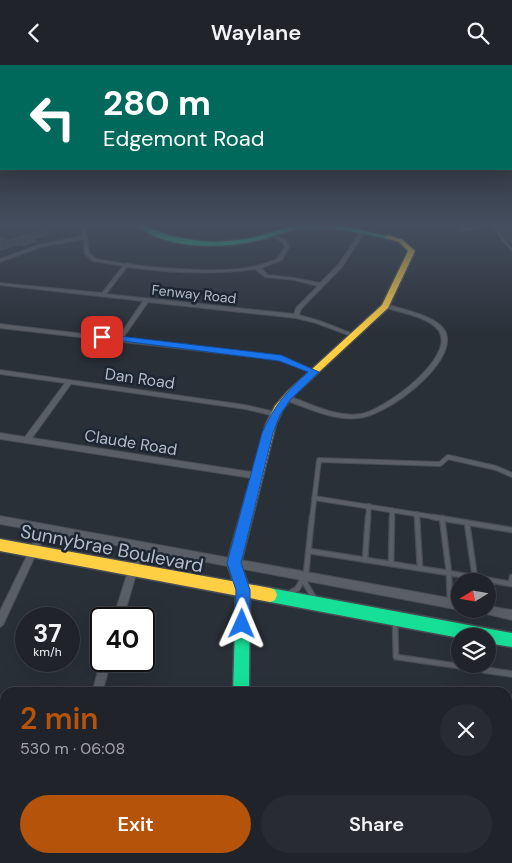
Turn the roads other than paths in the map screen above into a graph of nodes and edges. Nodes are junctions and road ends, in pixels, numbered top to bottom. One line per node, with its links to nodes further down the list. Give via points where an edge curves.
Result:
1 (99, 261): 5 (street)
2 (276, 261): 6 (street)
3 (343, 261): 8 (street)
4 (407, 261): 11 (street)
5 (127, 264): 6 (street, via 209,272); 9 (street)
6 (257, 268): 8 (street, via 267,276)
7 (0, 284): 9 (street, Fenway Road)
8 (321, 285): 12 (street, via 298,309)
9 (103, 295): 10 (street, Fenway Road)
10 (146, 300): 12 (street, Fenway Road); 15 (street)
11 (385, 306): 14 (street); 19 (street, via 428,320 444,334 441,355 424,376 383,409 362,416 334,414)
12 (296, 316): 14 (street, Fenway Road)
13 (0, 326): 15 (street)
14 (353, 335): 17 (street)
15 (120, 339): 17 (street, via 281,358)
16 (0, 372): 18 (street, Dan Road)
17 (314, 372): 19 (street)
18 (69, 382): 20 (street, Dan Road); 22 (street)
19 (287, 398): 20 (street)
20 (275, 414): 24 (street)
21 (0, 436): 22 (street, Claude Road)
22 (28, 440): 24 (street, Claude Road)
23 (512, 475): 25 (lane, via 448,457 440,464 319,459)
24 (257, 476): 39 (street)
25 (314, 498): 26 (lane); 37 (lane)
26 (369, 506): 27 (lane); 38 (lane)
27 (392, 510): 28 (lane); 40 (lane)
28 (417, 514): 29 (lane); 42 (lane)
29 (442, 518): 31 (lane); 43 (lane)
30 (0, 520): 32 (street, Sunnybrae Boulevard)
31 (467, 523): 33 (lane); 44 (lane)
32 (44, 528): 35 (street, Sunnybrae Boulevard); 36 (street)
33 (512, 531)
34 (0, 545): 36 (street, Sunnybrae Boulevard)
35 (140, 546): 39 (street, Sunnybrae Boulevard); 41 (street)
36 (32, 551): 41 (street, Sunnybrae Boulevard); 56 (street)
37 (309, 551): 38 (lane); 45 (lane)
38 (365, 560): 40 (lane)
39 (234, 563): 45 (street, Sunnybrae Boulevard); 48 (street)
40 (391, 564): 42 (lane)
41 (132, 569): 48 (street, Sunnybrae Boulevard); 52 (street)
42 (420, 569): 43 (lane)
43 (449, 573): 50 (lane)
44 (475, 573)
45 (304, 576): 49 (lane, via 297,589); 50 (street, Sunnybrae Boulevard); 51 (lane, via 311,595)
46 (512, 577): 47 (lane, via 512,584)
47 (496, 581)
48 (243, 590): 49 (street, Sunnybrae Boulevard); 61 (street)
49 (282, 597): 51 (street, Sunnybrae Boulevard)
50 (450, 603)
51 (323, 605): 55 (street, Sunnybrae Boulevard)
52 (121, 607)
53 (496, 612): 54 (street)
54 (512, 615)
55 (395, 618): 57 (street, Sunnybrae Boulevard); 59 (lane, via 396,657)
56 (0, 622)
57 (512, 640)
58 (103, 672): 60 (street)
59 (512, 674)
60 (99, 687)
61 (241, 687)

